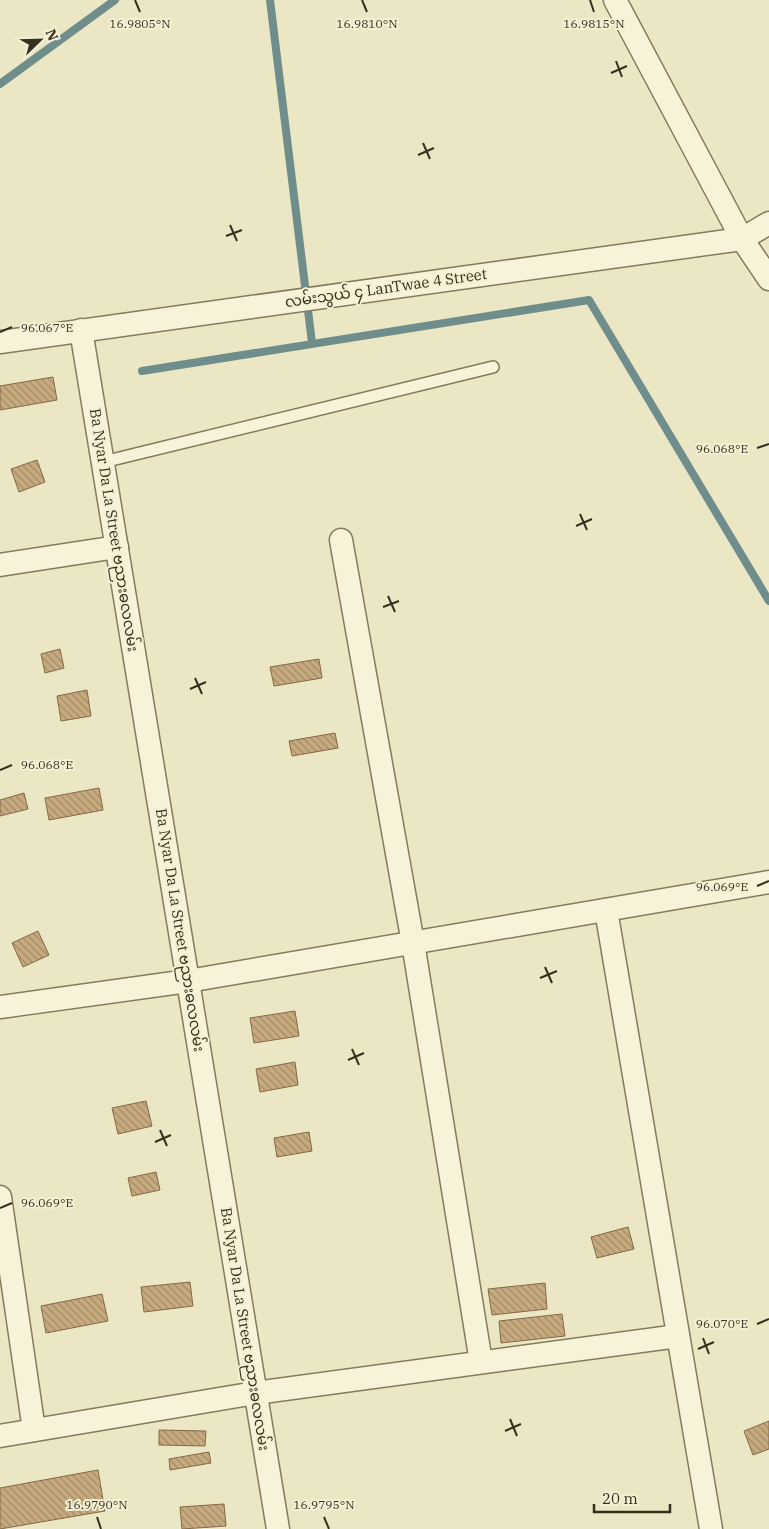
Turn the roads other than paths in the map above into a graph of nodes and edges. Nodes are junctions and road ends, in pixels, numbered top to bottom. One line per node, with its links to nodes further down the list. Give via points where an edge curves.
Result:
1 (615, 0): 3 (street)
2 (769, 223): 3 (street, လမ်းသွယ် ၄ LanTwae 4 Street)
3 (742, 239): 4 (street); 5 (street, လမ်းသွယ် ၄ LanTwae 4 Street)
4 (769, 279)
5 (82, 330): 6 (street, လမ်းသွယ် ၄ LanTwae 4 Street); 8 (street, Ba Nyar Da La Street ဗညားဓလလမ်း)
6 (0, 342)
7 (493, 367): 8 (lane)
8 (103, 462): 10 (street, Ba Nyar Da La Street ဗညားဓလလမ်း)
9 (341, 540): 14 (street)
10 (117, 547): 11 (street); 15 (street, Ba Nyar Da La Street ဗညားဓလလမ်း)
11 (0, 565)
12 (769, 882): 13 (street)
13 (606, 910): 14 (street); 19 (street)
14 (413, 943): 15 (street); 20 (street)
15 (188, 981): 16 (street); 21 (street, Ba Nyar Da La Street ဗညားဓလလမ်း)
16 (0, 1007)
17 (0, 1197): 18 (street)
18 (2, 1221): 22 (street)
19 (678, 1336): 20 (street); 25 (street)
20 (481, 1362): 21 (street)
21 (256, 1392): 22 (street); 24 (street, Ba Nyar Da La Street ဗညားဓလလမ်း)
22 (34, 1430): 23 (street)
23 (0, 1436)
24 (278, 1529)
25 (711, 1529)

